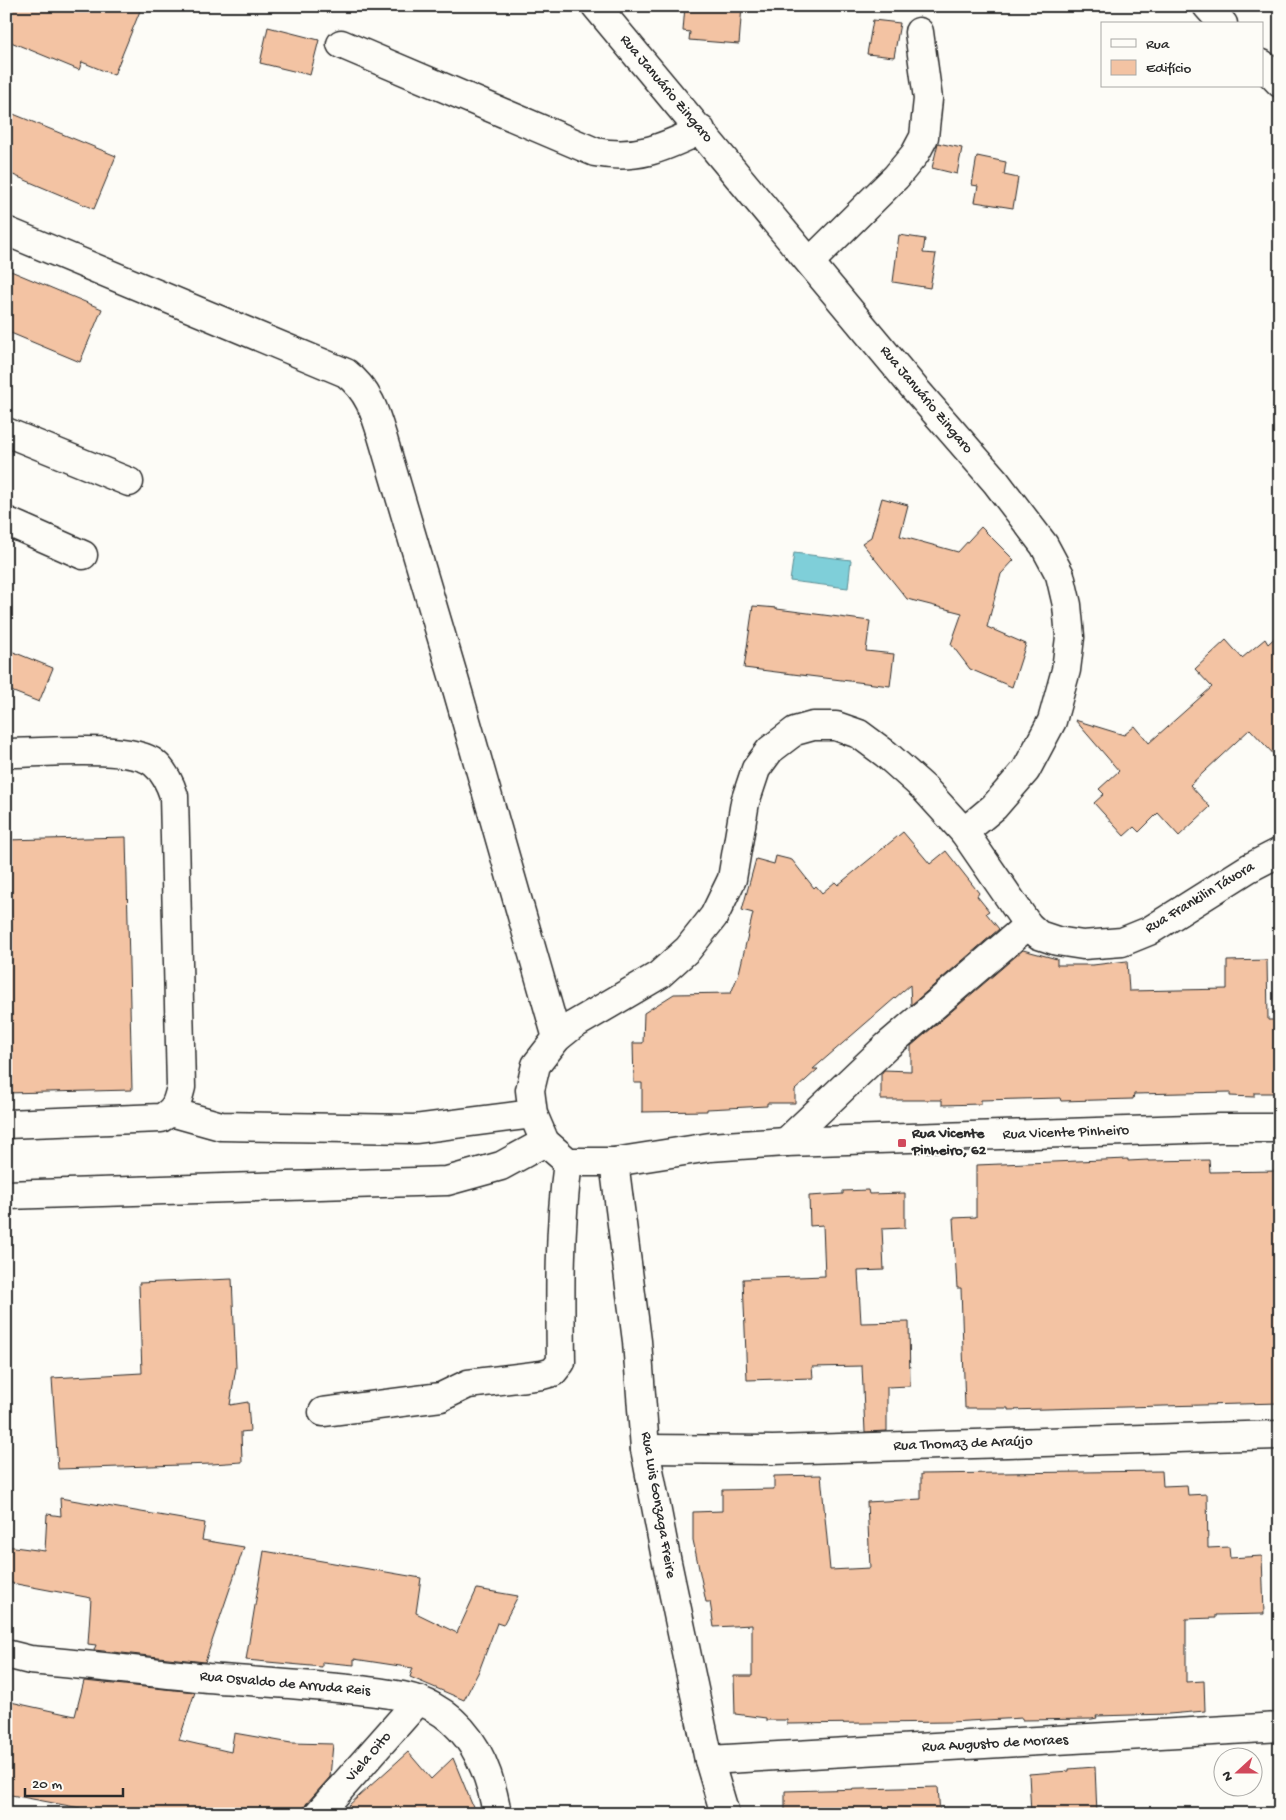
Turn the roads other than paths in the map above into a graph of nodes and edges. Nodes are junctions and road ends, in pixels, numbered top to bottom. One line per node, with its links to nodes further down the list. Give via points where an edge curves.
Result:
1 (602, 9): 6 (street, Rua Januário Zingaro)
2 (918, 32): 8 (street, via 928,99 924,137 896,177)
3 (341, 44): 6 (street, via 595,152 616,156 637,154)
4 (1264, 66): 5 (street)
5 (1280, 83)
6 (700, 130): 8 (street, Rua Januário Zingaro)
7 (6, 231): 17 (street, via 346,373 366,393 383,439)
8 (810, 262): 14 (street, Rua Januário Zingaro, via 996,482 1044,545 1060,575 1068,604 1070,637 1066,670 1052,721 1026,770 994,807)
9 (6, 432): 10 (street)
10 (129, 482)
11 (6, 521): 12 (street)
12 (83, 555)
13 (6, 753): 18 (street, via 112,751 137,755 154,763 168,778 174,796 181,1087)
14 (964, 832): 16 (street, Rua Frankilin Távora); 17 (street, Rua Frankilin Távora, via 924,788 859,734 836,726 813,726 795,731 770,750 756,769 745,802 732,879 714,916 688,948 659,975 572,1026)
15 (1280, 852): 16 (street, Rua Frankilin Távora, via 1149,931 1122,942 1083,945 1057,941 1039,935)
16 (1028, 925): 23 (street, via 887,1046)
17 (558, 1038): 19 (street, Rua Frankilin Távora, via 536,1065 530,1090)
18 (171, 1112): 19 (street, via 222,1126 415,1129); 20 (street, via 161,1118 150,1119)
19 (534, 1114): 22 (street, Rua Frankilin Távora)
20 (6, 1124)
21 (1280, 1128): 23 (street, Rua Vicente Pinheiro)
22 (545, 1142): 24 (street); 26 (street, via 501,1166 447,1181)
23 (786, 1142): 25 (street, Rua Vicente Pinheiro, via 710,1147)
24 (568, 1162): 25 (street, Rua Vicente Pinheiro); 27 (street, via 560,1248 561,1362 554,1372 468,1384 441,1397)
25 (614, 1162): 29 (street, Rua Luis Gonzaga Freire, via 637,1341)
26 (6, 1195)
27 (323, 1412)
28 (1280, 1435): 29 (street, Rua Thomaz de Araújo, via 773,1450)
29 (645, 1449): 33 (street, Rua Luis Gonzaga Freire)
30 (6, 1654): 31 (street, Rua Osvaldo de Arruda Reis, via 30,1660 331,1687)
31 (419, 1700): 34 (street, Viela Oito); 35 (street, Rua Osvaldo de Arruda Reis, via 449,1717 472,1743 493,1790)
32 (1280, 1727): 33 (street, Rua Augusto de Moraes)
33 (710, 1760): 36 (street, Rua Luis Gonzaga Freire)
34 (318, 1814)
35 (497, 1814)
36 (725, 1814)

